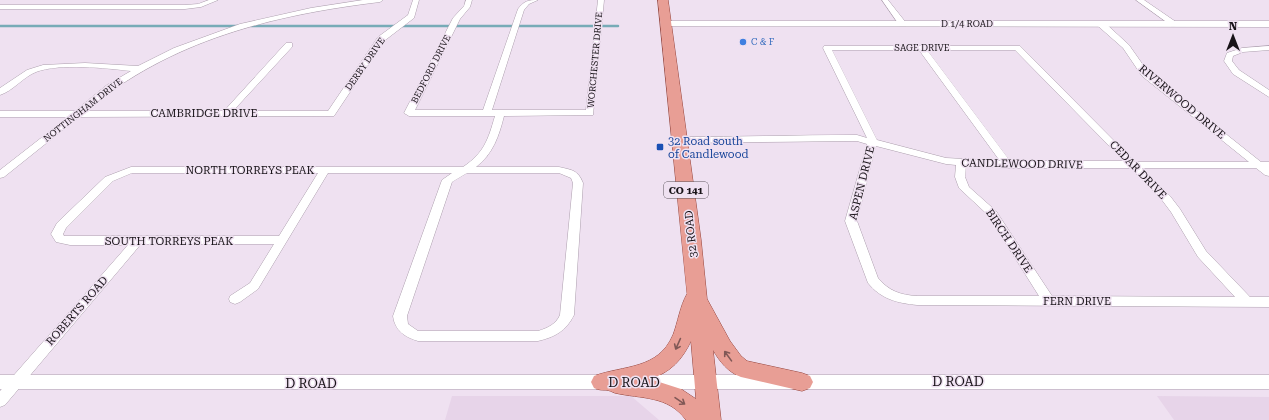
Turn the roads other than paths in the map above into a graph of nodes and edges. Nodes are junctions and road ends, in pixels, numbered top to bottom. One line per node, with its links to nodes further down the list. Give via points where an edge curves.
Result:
1 (48, 0): 15 (street)
2 (130, 0): 14 (street)
3 (215, 0): 14 (street, via 199,6)
4 (380, 0): 12 (street, NOTTINGHAM DRIVE)
5 (416, 0): 34 (street, DERBY DRIVE, via 411,16 381,39)
6 (469, 0): 30 (street, BEDFORD DRIVE, via 467,7 457,18 409,113)
7 (535, 0): 30 (street, via 521,9)
8 (601, 0): 31 (street, WORCHESTER DRIVE, via 590,113)
9 (663, 0): 16 (main road, 32 ROAD / CO 141)
10 (885, 0): 17 (street)
11 (1139, 0): 19 (street)
12 (318, 4): 26 (street, NOTTINGHAM DRIVE, via 225,32 184,47)
13 (0, 6): 15 (street)
14 (120, 6): 15 (street)
15 (37, 7)
16 (665, 24): 17 (street, D 1/4 ROAD); 35 (main road, 32 ROAD / CO 141)
17 (903, 24): 18 (street, D 1/4 ROAD)
18 (1101, 24): 19 (street, D 1/4 ROAD); 38 (street, RIVERWOOD DRIVE, via 1126,47 1145,74)
19 (1175, 24): 20 (street, D 1/4 ROAD)
20 (1269, 24)
21 (289, 45): 29 (street)
22 (827, 48): 23 (street, SAGE DRIVE); 36 (street, ASPEN DRIVE)
23 (921, 48): 24 (street, SAGE DRIVE); 39 (street)
24 (1017, 48): 40 (street, CEDAR DRIVE)
25 (1269, 48): 28 (street, via 1242,50 1228,58 1236,72)
26 (139, 69): 27 (street, via 44,67 32,71); 33 (street, NOTTINGHAM DRIVE, via 106,90)
27 (0, 92)
28 (1269, 94)
29 (227, 113): 33 (street, CAMBRIDGE DRIVE); 34 (street, CAMBRIDGE DRIVE)
30 (487, 113): 31 (street, WORCHESTER DRIVE)
31 (500, 113): 43 (street, via 487,150)
32 (0, 114): 33 (street, CAMBRIDGE DRIVE)
33 (77, 114): 45 (street, NOTTINGHAM DRIVE)
34 (331, 114)
35 (679, 137): 36 (street, CANDLEWOOD DRIVE, via 736,140 840,137); 49 (main road, 32 ROAD / CO 141)
36 (873, 142): 37 (street, CANDLEWOOD DRIVE); 50 (street, ASPEN DRIVE, via 851,221 872,280)
37 (961, 164): 39 (street, CANDLEWOOD DRIVE); 52 (street, BIRCH DRIVE, via 960,176 964,188 992,213)
38 (1258, 164): 40 (street, CANDLEWOOD DRIVE); 41 (street, CANDLEWOOD DRIVE); 44 (street, RIVERWOOD DRIVE)
39 (1008, 165): 40 (street, CANDLEWOOD DRIVE)
40 (1134, 165): 53 (street, CEDAR DRIVE, via 1176,211 1202,254)
41 (1269, 165)
42 (325, 170): 43 (street, NORTH TORREYS PEAK); 46 (street, NORTH TORREYS PEAK, via 131,170 109,179 61,226 57,232); 47 (street)
43 (464, 170): 43 (street, NORTH TORREYS PEAK, via 447,180 400,316 402,326 411,334 426,336 538,336 552,332 562,324 567,315 577,178 568,172 558,170)
44 (1269, 173)
45 (1, 174)
46 (58, 236): 48 (street, SOUTH TORREYS PEAK, via 70,241)
47 (282, 240): 48 (street, SOUTH TORREYS PEAK); 51 (street, via 254,286)
48 (138, 241): 56 (street, ROBERTS ROAD)
49 (697, 294): 57 (main road, one-way to 57, via 679,345 663,364 644,373); 58 (main road, 32 ROAD / CO 141); 59 (main road, one-way to 49, via 741,368 734,363 725,353)
50 (886, 294): 52 (street, FERN DRIVE, via 911,301)
51 (235, 299)
52 (1049, 301): 53 (street, FERN DRIVE)
53 (1247, 302): 54 (street, FERN DRIVE)
54 (1269, 302)
55 (0, 382): 56 (street, D ROAD)
56 (18, 382): 57 (street, D ROAD); 61 (street, ROBERTS ROAD)
57 (602, 382): 58 (street, D ROAD); 62 (main road, one-way to 62, via 668,393 686,404)
58 (706, 382): 59 (street, D ROAD); 63 (main road, 32 ROAD / CO 141)
59 (802, 382): 60 (street, D ROAD)
60 (1269, 382)
61 (0, 401)
62 (699, 420)
63 (709, 420)

